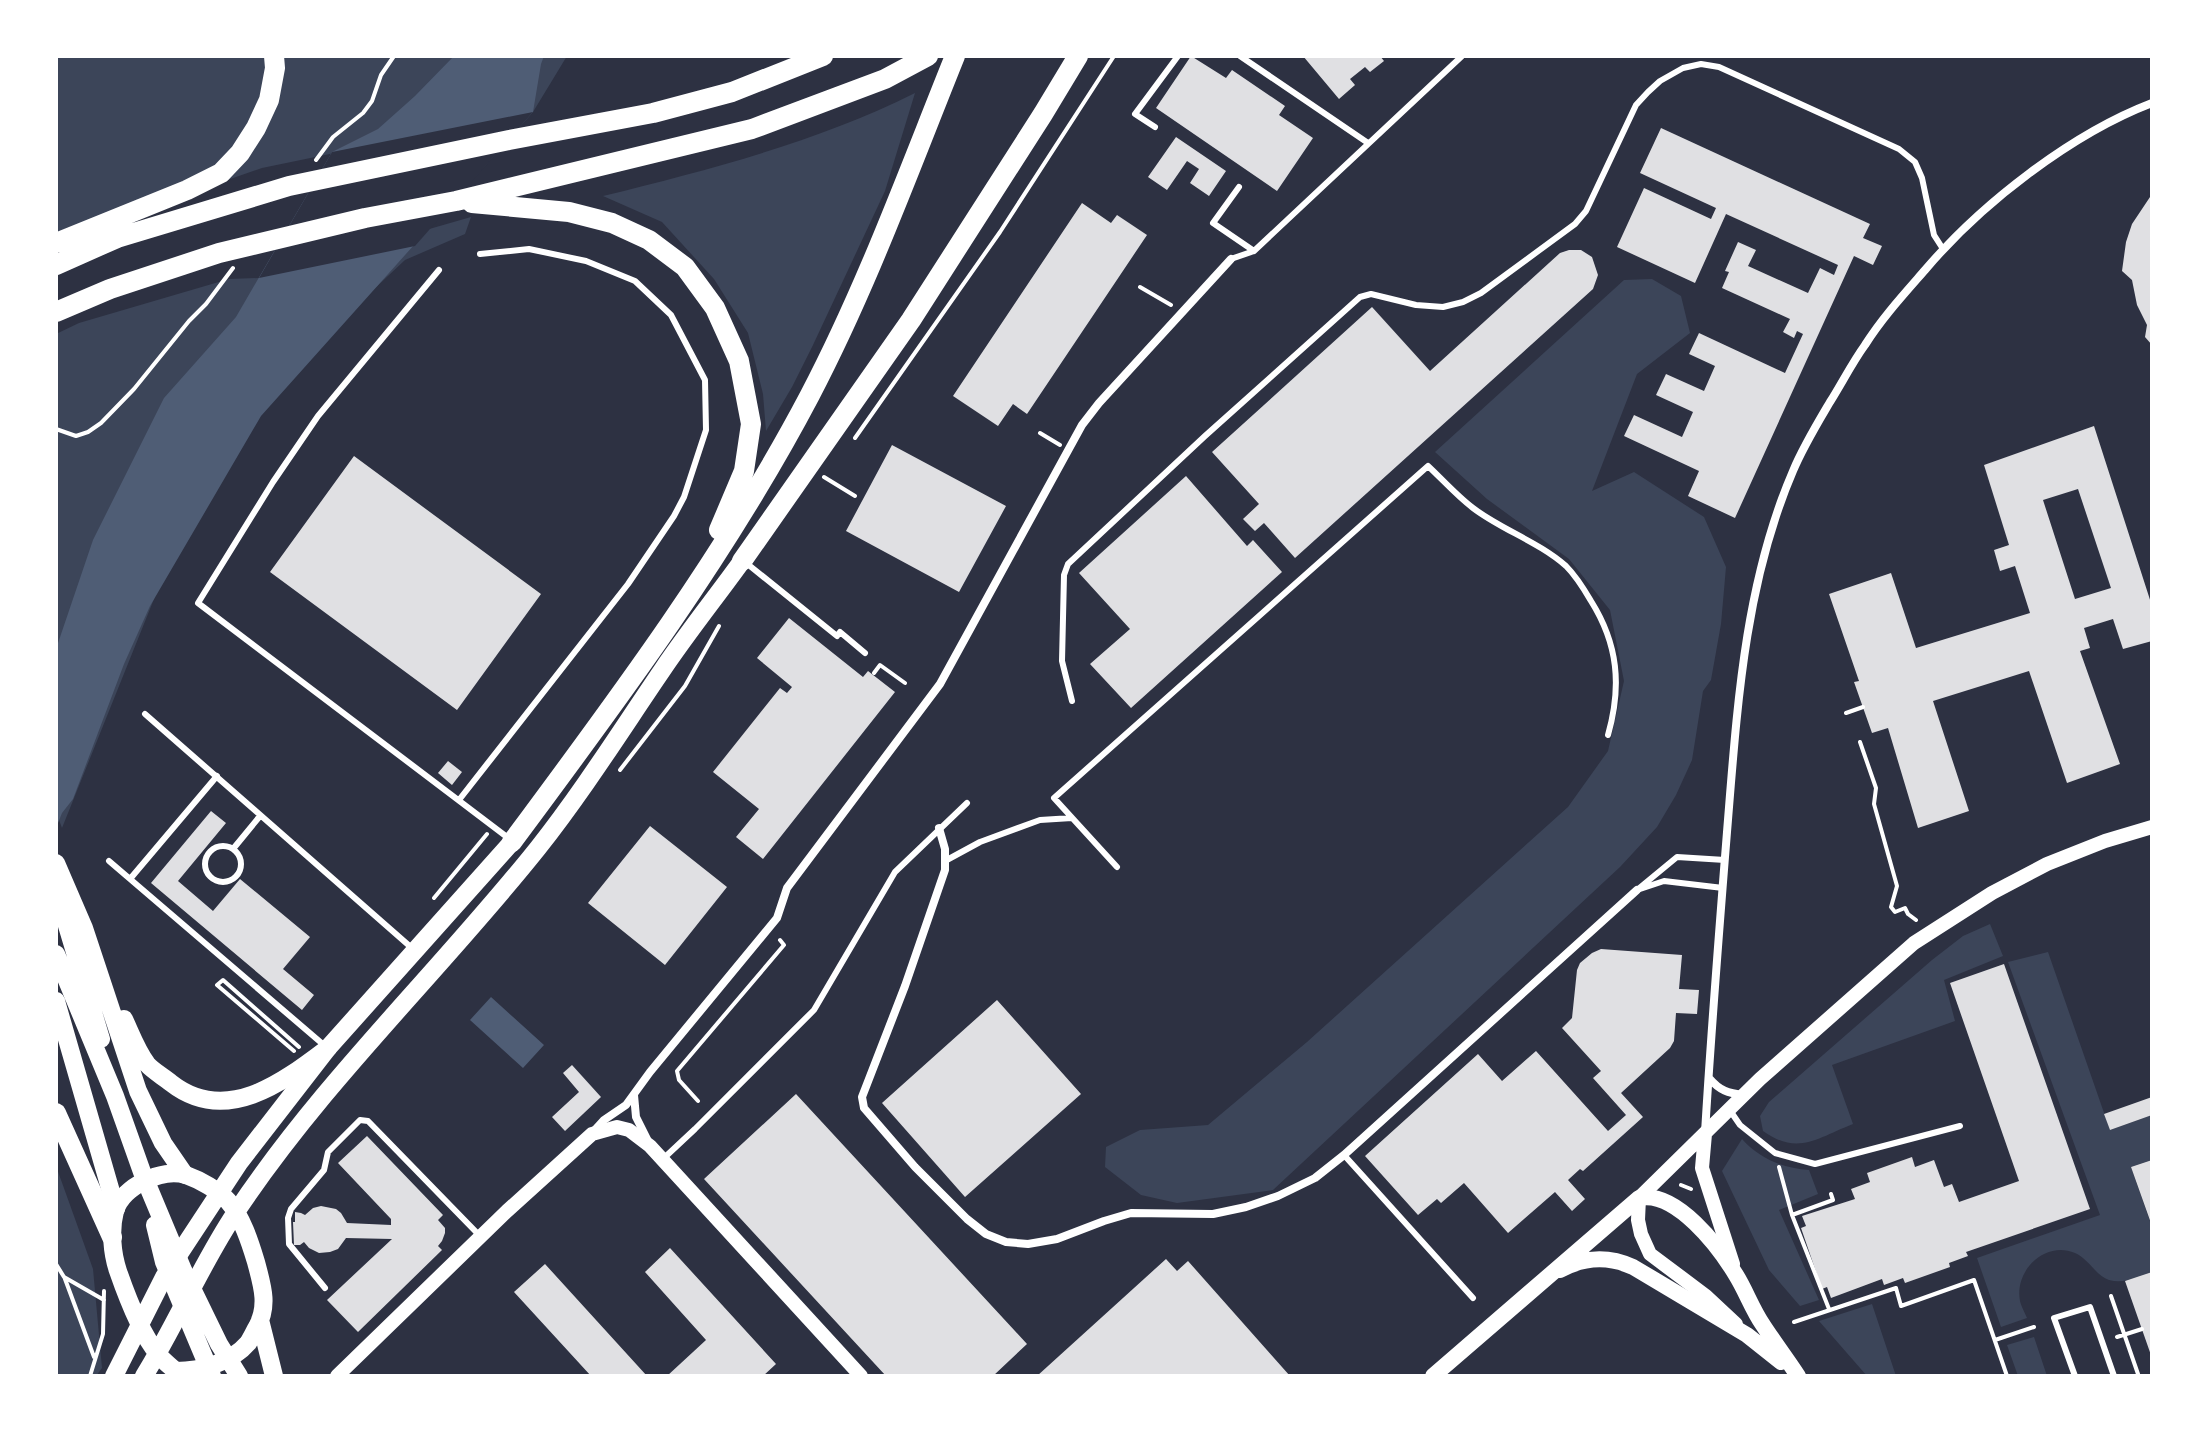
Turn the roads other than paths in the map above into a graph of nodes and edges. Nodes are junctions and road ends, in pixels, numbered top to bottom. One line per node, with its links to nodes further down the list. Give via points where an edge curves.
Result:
1 (274, 56): 15 (highway, via 269,100 240,153 221,173)
2 (823, 56): 20 (highway, via 732,92 653,113 289,186 117,238)
3 (928, 56): 14 (highway, via 885,79 752,129)
4 (955, 56): 24 (highway, via 868,272 811,394 744,511)
5 (1078, 56): 23 (highway, via 911,320)
6 (1178, 56): 11 (lane, via 1135,114)
7 (1240, 56): 12 (lane)
8 (1462, 56): 12 (lane)
9 (1701, 60): 16 (lane, via 1899,149 1915,162 1934,235); 26 (lane, via 1660,81 1636,105 1575,224 1463,302 1443,307 1371,294 1360,297 1068,564 1062,661)
10 (2152, 103): 16 (street, via 2027,175)
11 (1155, 127)
12 (1368, 143): 17 (lane)
13 (1239, 187): 17 (lane, via 1213,223)
14 (456, 201): 22 (highway, via 219,253); 24 (highway, via 569,212 612,223 649,240 685,267 715,308 739,361 751,424 744,471 725,519)
15 (56, 243)
16 (1943, 249): 38 (street, via 1865,344 1793,471 1751,607)
17 (1254, 251): 19 (lane)
18 (480, 254): 30 (lane, via 529,249 586,261 635,281 671,315 705,380 706,430 674,516 628,584)
19 (1231, 259): 53 (street, via 1082,425 940,684 787,888 777,918)
20 (56, 265)
21 (439, 270): 30 (lane, via 318,416 198,603)
22 (56, 312)
23 (742, 561): 25 (lane); 69 (main road, via 538,848 336,1079)
24 (663, 631): 36 (highway)
25 (865, 653)
26 (1072, 701)
27 (145, 714): 29 (lane)
28 (1608, 735): 33 (lane, via 1617,680 1612,644 1582,586 1566,566 1473,509 1428,466 1054,798)
29 (217, 776): 32 (lane); 43 (lane)
30 (459, 800): 36 (lane)
31 (967, 803): 35 (lane)
32 (260, 816): 37 (lane); 47 (lane)
33 (1072, 818): 40 (lane, via 1040,820); 42 (lane)
34 (2152, 827): 54 (street, via 2047,864 1914,943)
35 (939, 828): 40 (street); 63 (lane, via 895,872 814,1010)
36 (512, 842): 47 (main road)
37 (233, 849): 37 (lane, via 216,847 208,855 207,872 215,880 227,881 240,870)
38 (1725, 860): 44 (street); 46 (lane, via 1677,857)
39 (109, 861): 43 (lane)
40 (945, 861): 62 (street, via 862,1097 864,1108 915,1167 986,1234 1028,1244 1131,1213 1213,1214 1246,1207 1315,1178)
41 (56, 863): 49 (main road)
42 (1117, 867)
43 (130, 879): 51 (lane)
44 (1723, 888): 46 (lane, via 1664,881); 52 (street)
45 (56, 889): 55 (main road)
46 (1637, 890): 62 (street)
47 (416, 952): 51 (main road)
48 (56, 954): 55 (main road)
49 (101, 976): 51 (main road, via 148,1065 183,1093 215,1101 241,1100 270,1089); 65 (main road, via 138,1091)
50 (56, 1001): 68 (main road)
51 (328, 1048): 66 (main road)
52 (1709, 1077): 54 (street, via 1726,1093); 60 (street)
53 (634, 1094): 59 (street); 61 (street, via 636,1117)
54 (1744, 1095): 56 (street)
55 (115, 1096): 64 (main road)
56 (1729, 1109): 58 (lane, via 1775,1153 1815,1164); 60 (street)
57 (56, 1113): 70 (highway)
58 (1960, 1126)
59 (592, 1134): 61 (street, via 617,1127); 71 (street)
60 (1705, 1134): 67 (street); 72 (street, via 1702,1168)
61 (650, 1146): 63 (street)
62 (1344, 1155): 75 (lane)
63 (661, 1160): 87 (street)
64 (142, 1172): 83 (main road, via 164,1262); 84 (main road, via 183,1270)
65 (185, 1175): 66 (main road); 68 (main road, via 167,1174 145,1182 130,1190)
66 (219, 1193): 69 (main road); 77 (main road)
67 (1639, 1198): 72 (main road, via 1658,1199 1689,1217); 73 (main road); 78 (street, via 1638,1220 1650,1254)
68 (116, 1209): 70 (main road)
69 (235, 1212): 76 (main road, via 265,1299); 79 (main road)
70 (112, 1237): 77 (main road, via 117,1269)
71 (481, 1237): 74 (lane, via 368,1121 360,1120 328,1152 324,1170 288,1218 289,1244); 86 (street)
72 (1737, 1276): 89 (main road)
73 (1541, 1281): 78 (main road, via 1567,1266 1603,1258 1619,1261); 88 (main road)
74 (325, 1288)
75 (1473, 1298)
76 (260, 1320): 80 (main road, via 247,1344 220,1363); 85 (main road)
77 (140, 1323): 79 (main road); 81 (main road)
78 (1747, 1335): 89 (main road)
79 (157, 1354): 80 (main road); 82 (main road)
80 (177, 1373)
81 (114, 1376)
82 (144, 1376)
83 (212, 1376)
84 (239, 1376)
85 (274, 1376)
86 (337, 1376)
87 (861, 1376)
88 (1433, 1376)
89 (1798, 1376)
90 (2075, 1376): 91 (lane, via 2054,1318 2090,1307)
91 (2114, 1376)

